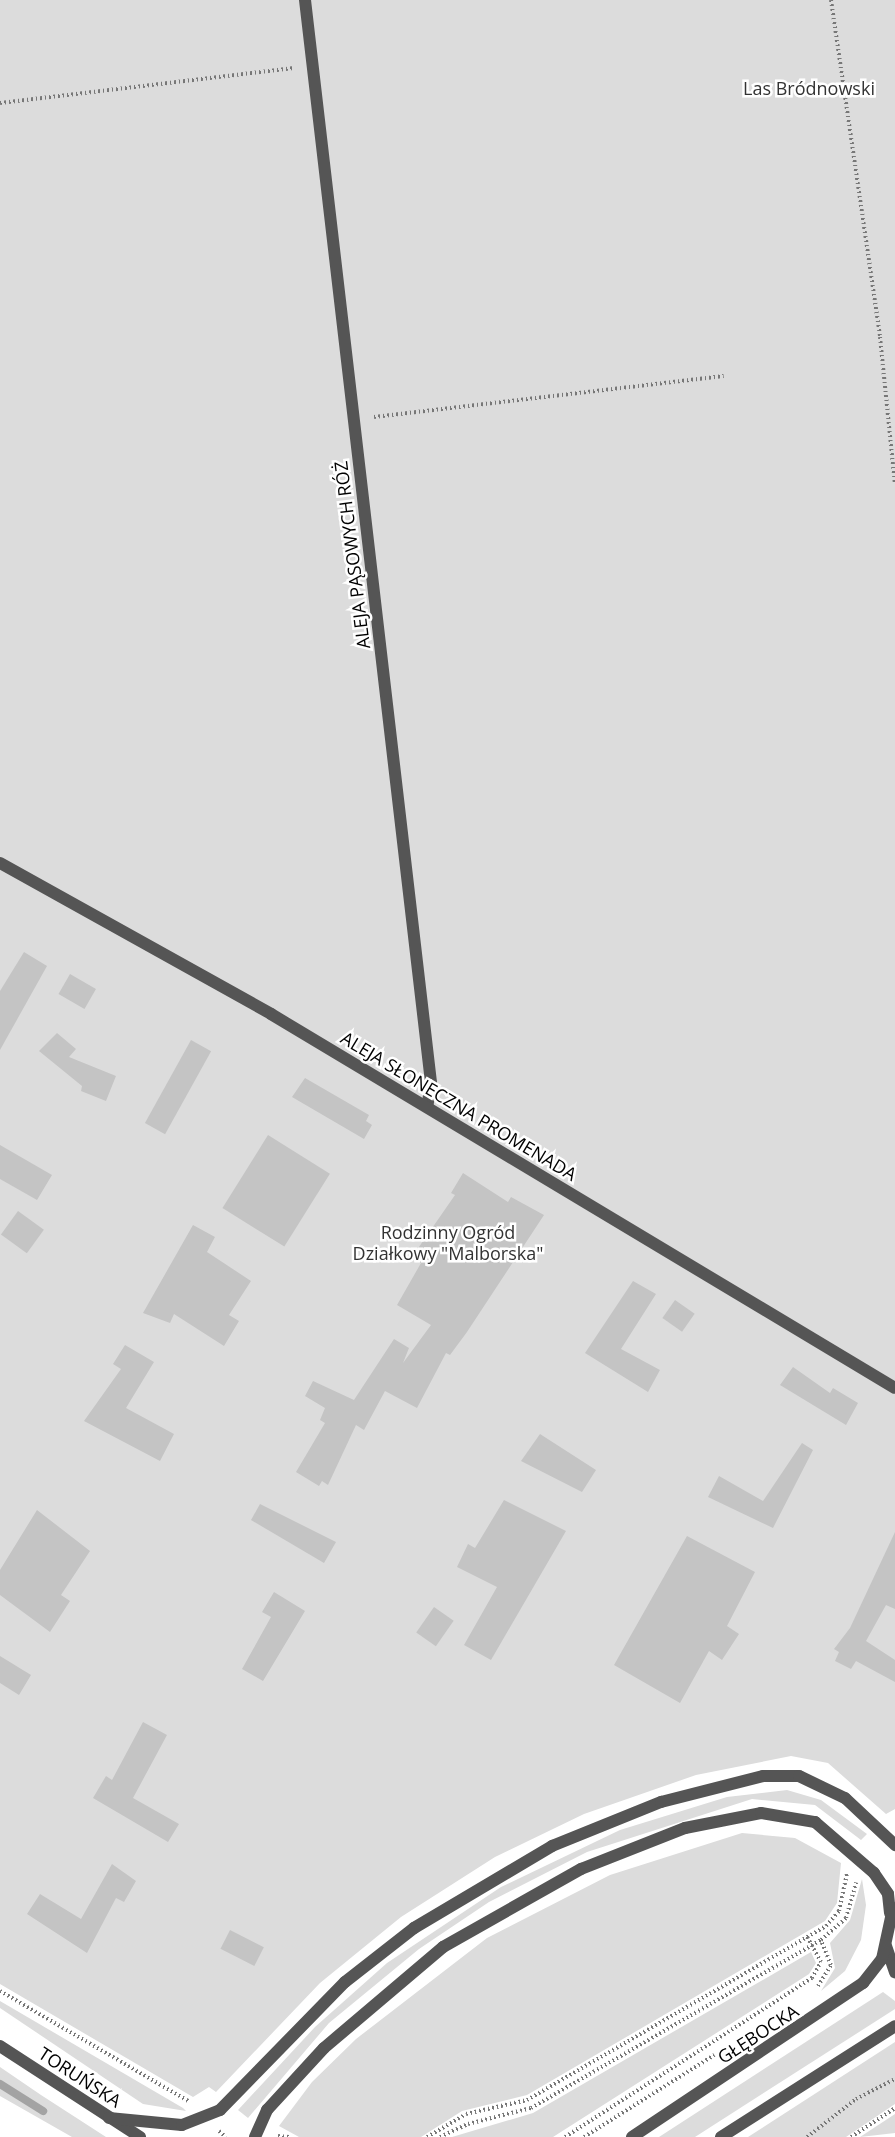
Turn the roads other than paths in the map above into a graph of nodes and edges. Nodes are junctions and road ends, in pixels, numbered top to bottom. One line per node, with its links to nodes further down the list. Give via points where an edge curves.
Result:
1 (305, 0): 3 (street, ALEJA PĄSOWYCH RÓŻ, via 431,1083)
2 (0, 863): 3 (street, ALEJA SŁONECZNA PROMENADA)
3 (427, 1107): 4 (street, ALEJA SŁONECZNA PROMENADA)
4 (895, 1388)
5 (895, 1845): 11 (street, via 845,1798 799,1776 763,1776 661,1802 552,1846 414,1928 320,2006 220,2110 182,2125)
6 (893, 1908): 7 (street, GŁĘBOCKA); 13 (street, via 869,1867 815,1822 761,1813 685,1828 581,1869 476,1926 387,1990 292,2081 262,2117)
7 (886, 1944): 8 (street, GŁĘBOCKA); 14 (street, GŁĘBOCKA, via 876,1969 852,1992)
8 (895, 1972)
9 (895, 2026): 15 (street)
10 (0, 2046): 11 (street, TORUŃSKA)
11 (109, 2118): 12 (street, TORUŃSKA)
12 (140, 2137)
13 (255, 2137)
14 (632, 2137)
15 (721, 2137)

